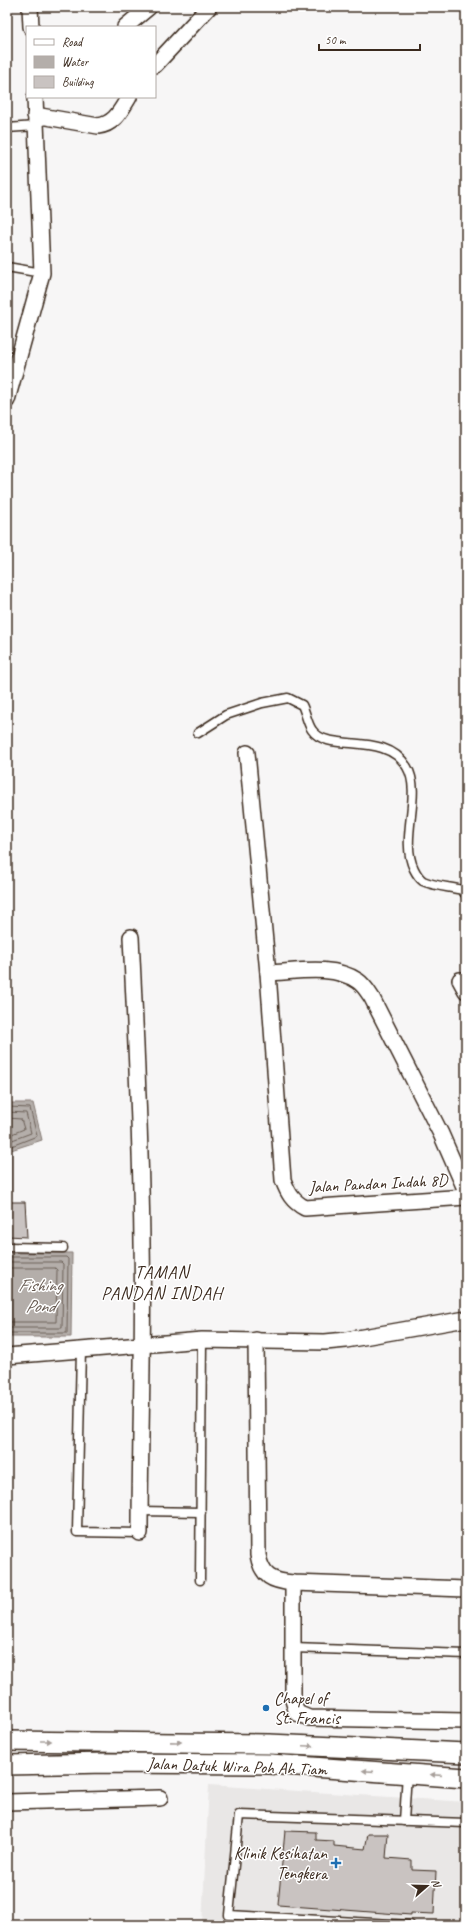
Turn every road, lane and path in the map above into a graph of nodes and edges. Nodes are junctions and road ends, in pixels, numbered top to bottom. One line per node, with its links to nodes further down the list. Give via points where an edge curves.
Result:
1 (30, 7): 4 (street)
2 (149, 7): 5 (street)
3 (209, 7): 6 (street)
4 (31, 26)
5 (126, 26)
6 (156, 65)
7 (34, 98): 9 (street)
8 (128, 98): 9 (street, via 117,116 107,125)
9 (36, 121): 10 (lane); 12 (street)
10 (7, 128)
11 (7, 268): 12 (lane)
12 (42, 273): 13 (street)
13 (10, 383): 14 (street)
14 (7, 400)
15 (198, 733): 17 (lane, via 226,715 262,703 288,698 302,705 312,730 326,740 385,748 396,755 407,768 413,783 408,852 417,874 422,880 462,890)
16 (247, 753): 19 (street)
17 (466, 895)
18 (131, 937): 27 (street, via 139,1112)
19 (268, 973): 20 (street, via 331,971 345,974 360,982 372,998 442,1134); 21 (street, Jalan Pandan Indah 8D, via 284,1180 287,1192 294,1202 305,1208)
20 (466, 1191)
21 (466, 1197)
22 (7, 1247): 23 (lane)
23 (63, 1248)
24 (466, 1318): 26 (street, via 346,1340)
25 (202, 1340): 26 (street); 27 (street); 31 (lane)
26 (256, 1340): 34 (street, via 258,1555 264,1572 271,1578 279,1582)
27 (143, 1344): 28 (street); 30 (street)
28 (81, 1349): 29 (street); 32 (lane, via 77,1532)
29 (7, 1356)
30 (140, 1511): 31 (lane); 32 (street)
31 (201, 1512): 33 (lane)
32 (140, 1533)
33 (200, 1580)
34 (293, 1583): 35 (street); 36 (street)
35 (466, 1589)
36 (293, 1648): 37 (lane); 38 (street, via 293,1700 297,1713 309,1718)
37 (466, 1654)
38 (466, 1721)
39 (7, 1741): 40 (street, Jalan Datuk Wira Poh Ah Tiam, one-way to 40)
40 (269, 1744): 41 (street, Jalan Datuk Wira Poh Ah Tiam, one-way to 41); 42 (street)
41 (466, 1753)
42 (270, 1764): 43 (street, Jalan Datuk Wira Poh Ah Tiam, via 108,1763); 44 (street, Jalan Datuk Wira Poh Ah Tiam, one-way to 42)
43 (7, 1766)
44 (407, 1773): 45 (street, Jalan Datuk Wira Poh Ah Tiam, one-way to 44); 48 (lane)
45 (466, 1778)
46 (160, 1798): 47 (street)
47 (7, 1802)
48 (404, 1821): 49 (lane); 50 (lane, via 239,1815 229,1915)
49 (466, 1823)
50 (410, 1925)

